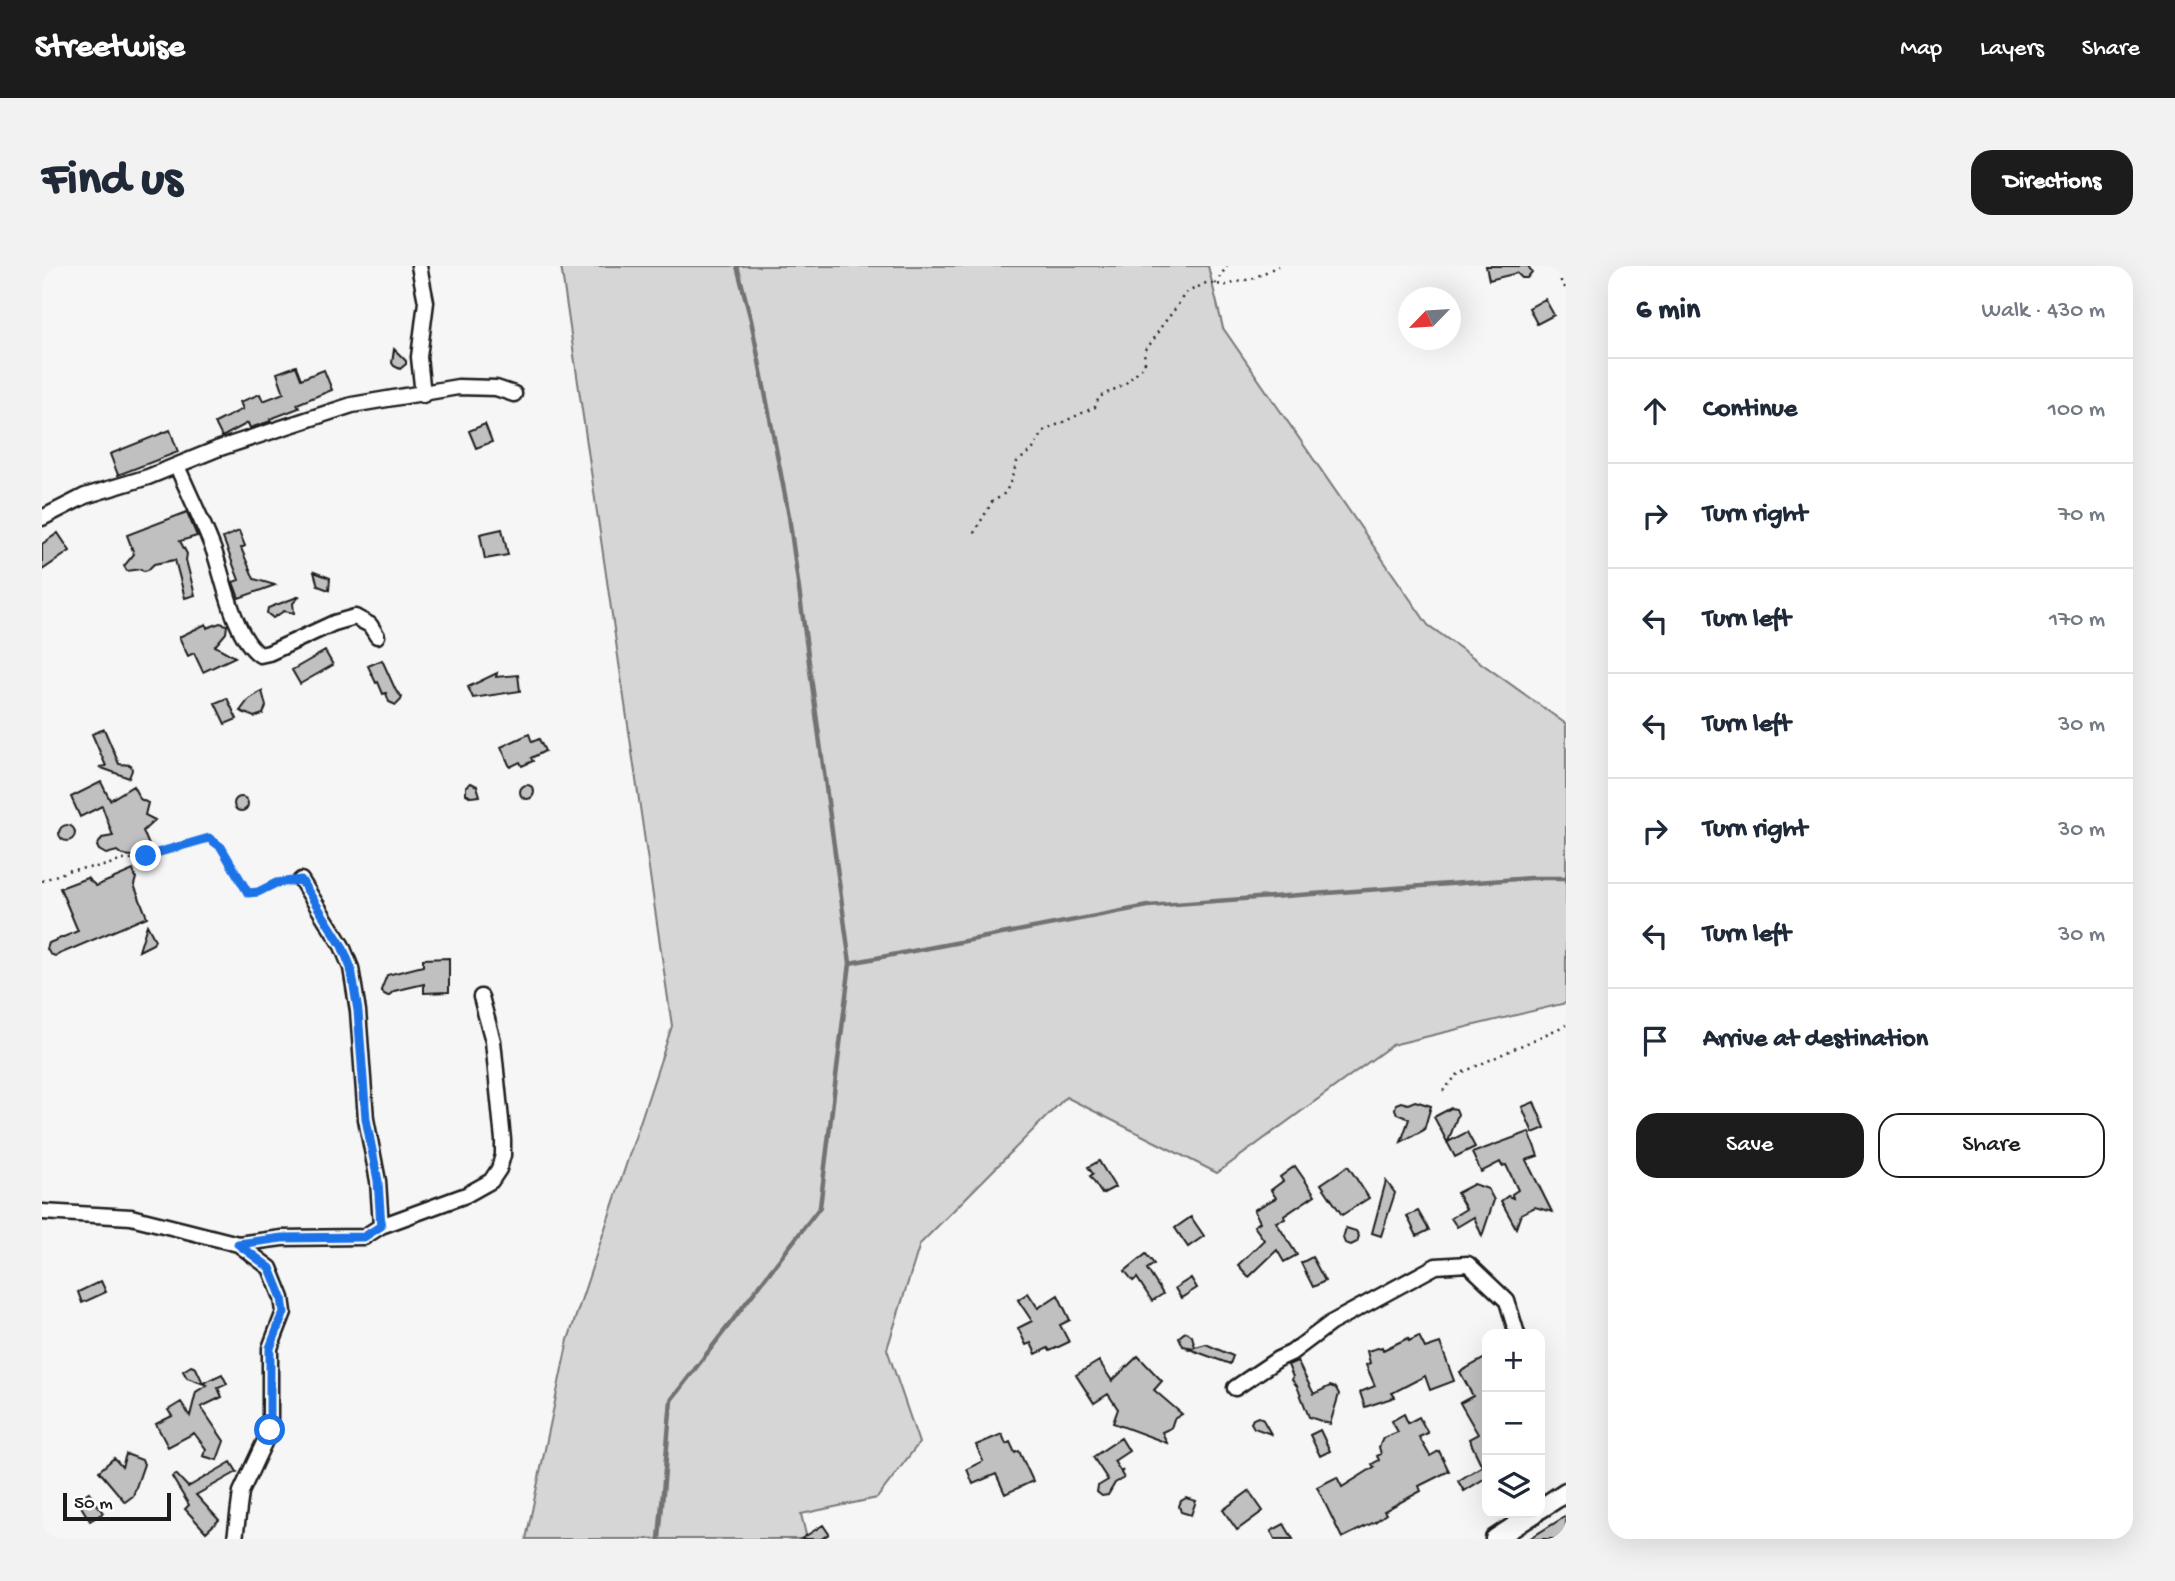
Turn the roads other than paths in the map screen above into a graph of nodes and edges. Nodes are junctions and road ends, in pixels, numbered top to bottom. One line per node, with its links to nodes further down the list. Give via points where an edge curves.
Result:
1 (419, 266): 3 (street, via 426,302 419,357)
2 (514, 394): 3 (street, via 496,388 457,387)
3 (423, 395): 4 (street, via 352,405)
4 (177, 466): 5 (street, via 85,496); 6 (street, via 252,649 270,653 355,617 370,625)
5 (42, 518)
6 (377, 636)
7 (301, 880): 10 (street, via 351,968)
8 (481, 997): 10 (street, via 493,1041 498,1087 503,1147 499,1169 478,1190)
9 (42, 1212): 11 (street, via 131,1217)
10 (381, 1226): 11 (street, via 364,1237 282,1238)
11 (238, 1244): 17 (street, via 270,1268 284,1312 270,1348 270,1430 241,1492)
12 (1515, 1329): 13 (street, via 1507,1301 1468,1264 1436,1266 1331,1324)
13 (1236, 1388)
14 (1566, 1492): 15 (main road)
15 (1545, 1502)
16 (1523, 1518): 18 (main road)
17 (235, 1539)
18 (1495, 1539)

